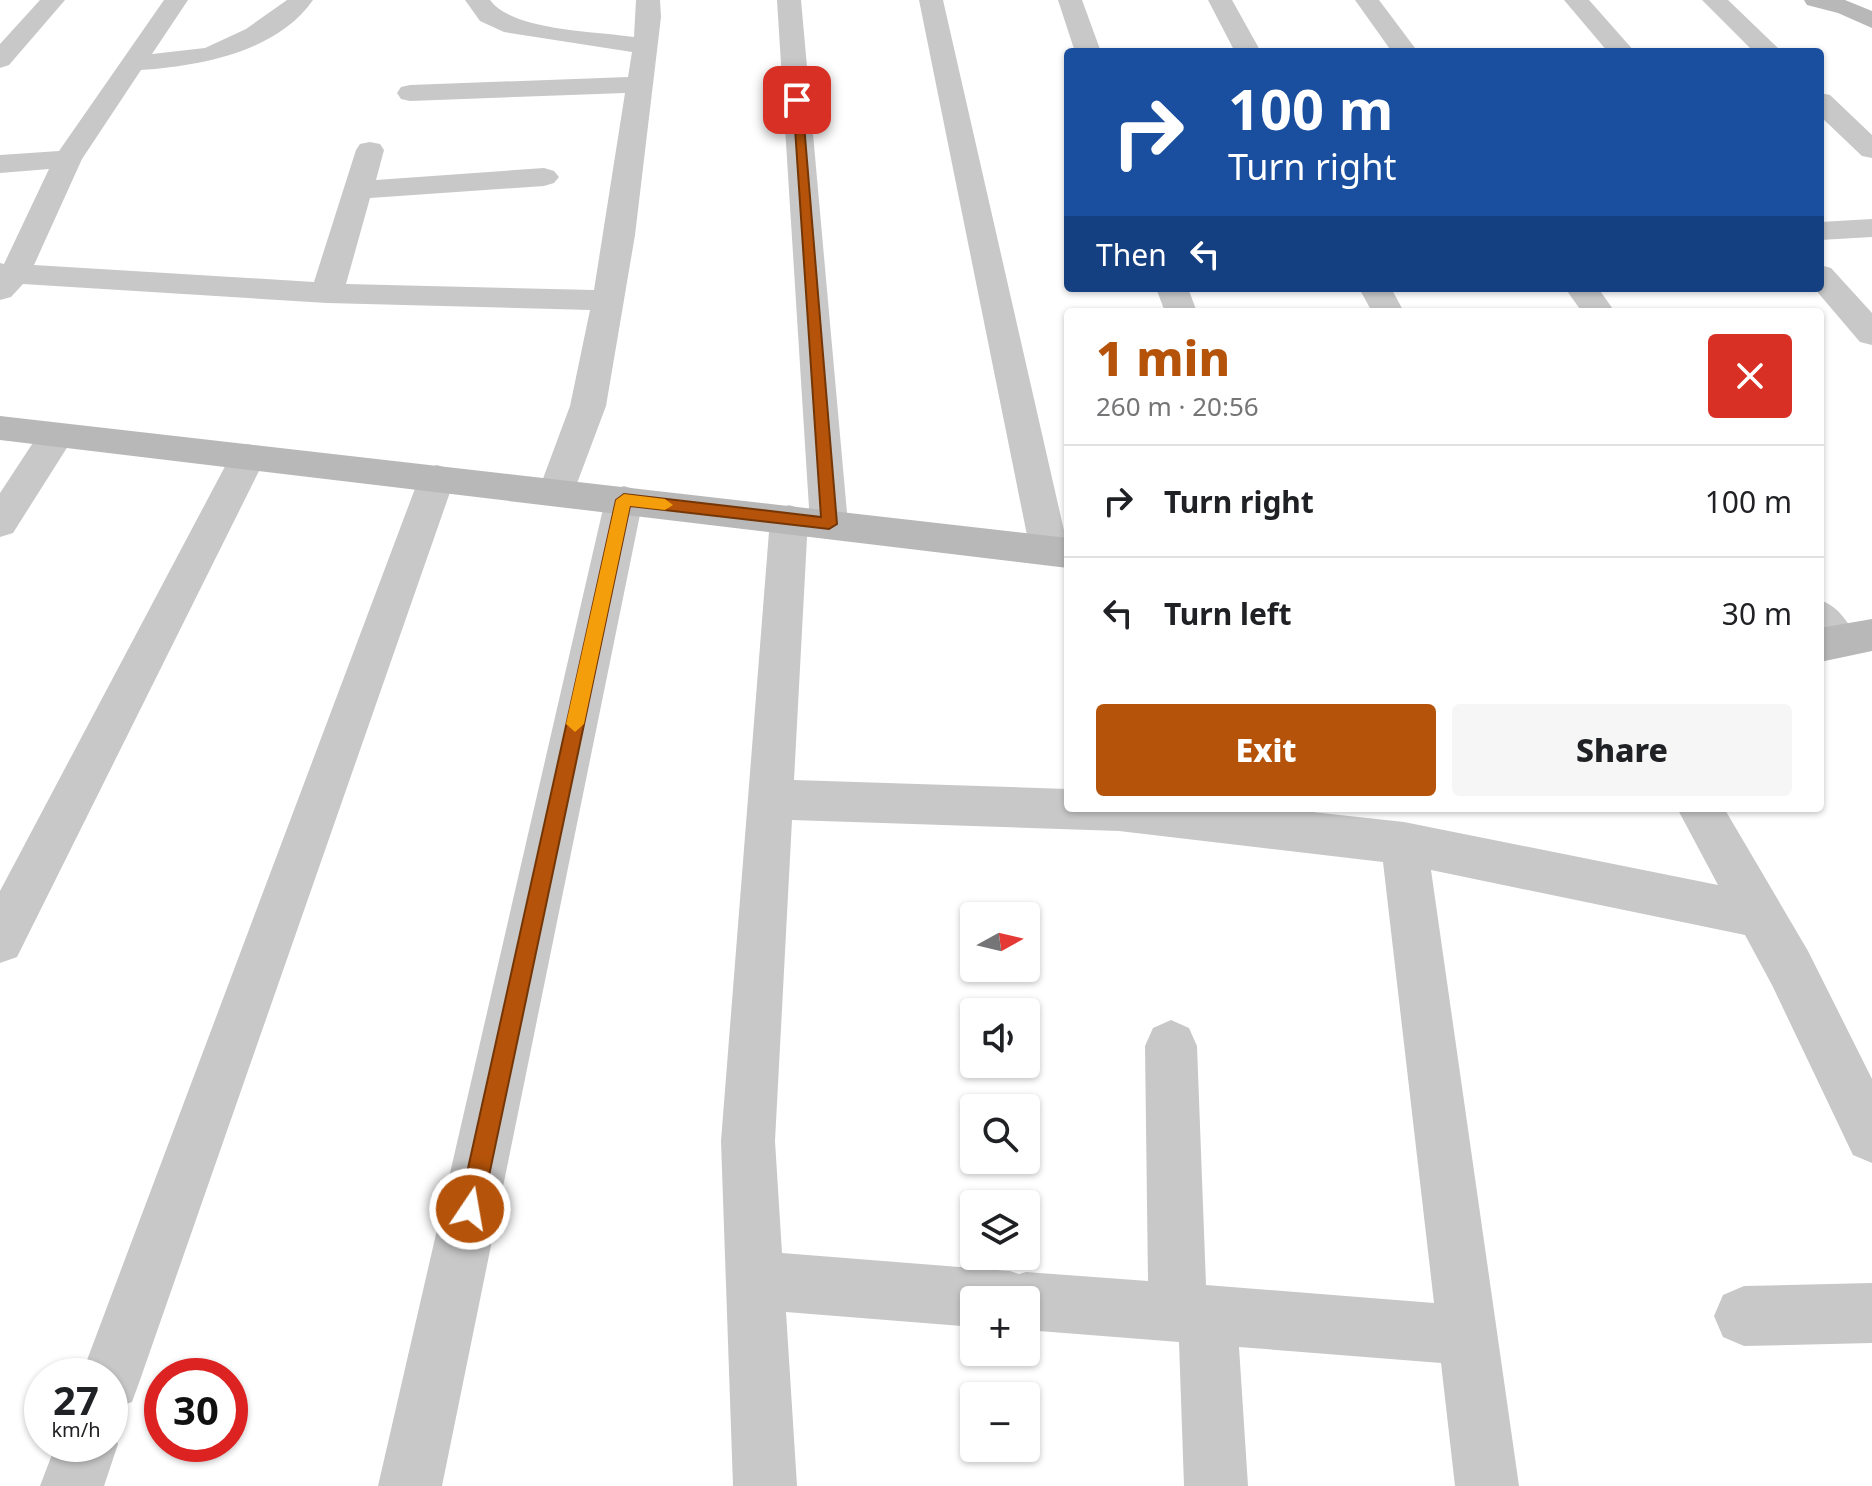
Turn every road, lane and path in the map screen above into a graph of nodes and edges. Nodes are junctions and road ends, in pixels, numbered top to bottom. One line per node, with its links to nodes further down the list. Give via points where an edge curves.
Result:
1 (53, 0): 21 (street)
2 (176, 0): 22 (street)
3 (301, 0): 22 (street, via 263,28 205,56)
4 (477, 0): 15 (street, via 489,16 513,27)
5 (648, 0): 15 (street)
6 (789, 0): 45 (street)
7 (931, 0): 47 (street)
8 (1070, 0): 16 (street)
9 (1220, 0): 17 (street)
10 (1367, 0): 18 (street)
11 (1576, 0): 19 (street)
12 (1714, 0): 20 (street)
13 (1816, 0): 14 (street)
14 (1872, 21)
15 (645, 46): 23 (street)
16 (1087, 48)
17 (1246, 48)
18 (1402, 48)
19 (1618, 48)
20 (1765, 48)
21 (0, 60)
22 (133, 63): 28 (street)
23 (640, 85): 24 (street); 37 (street)
24 (410, 93)
25 (1824, 105): 27 (street)
26 (370, 150): 31 (street)
27 (1872, 150)
28 (68, 159): 29 (street); 34 (street)
29 (0, 164)
30 (544, 177): 31 (street)
31 (358, 190): 36 (street)
32 (1872, 228): 33 (street)
33 (1824, 231)
34 (5, 279): 36 (street)
35 (1824, 280): 38 (street)
36 (327, 293): 37 (street)
37 (608, 300): 43 (street, via 588,406)
38 (1872, 334)
39 (0, 428): 40 (street)
40 (57, 435): 41 (street); 46 (street)
41 (248, 457): 42 (street); 54 (street)
42 (437, 478): 43 (street); 64 (street)
43 (557, 492): 44 (street)
44 (624, 500): 45 (street); 67 (street)
45 (809, 521): 47 (street); 48 (street)
46 (0, 523)
47 (1058, 552)
48 (770, 799): 49 (street); 57 (street, via 748,1141)
49 (1064, 809)
50 (1128, 812): 52 (street)
51 (1702, 812): 53 (street)
52 (1404, 843): 53 (street); 63 (street)
53 (1761, 916): 56 (street)
54 (0, 940)
55 (1171, 1046): 61 (street)
56 (1872, 1136)
57 (755, 1280): 58 (street); 68 (street)
58 (960, 1296)
59 (1040, 1302): 61 (street)
60 (1872, 1313): 62 (street)
61 (1193, 1314): 63 (street); 69 (street)
62 (1744, 1316)
63 (1468, 1335): 70 (street)
64 (118, 1358)
65 (81, 1462): 66 (street)
66 (72, 1486)
67 (410, 1486)
68 (765, 1486)
69 (1216, 1486)
70 (1487, 1486)

